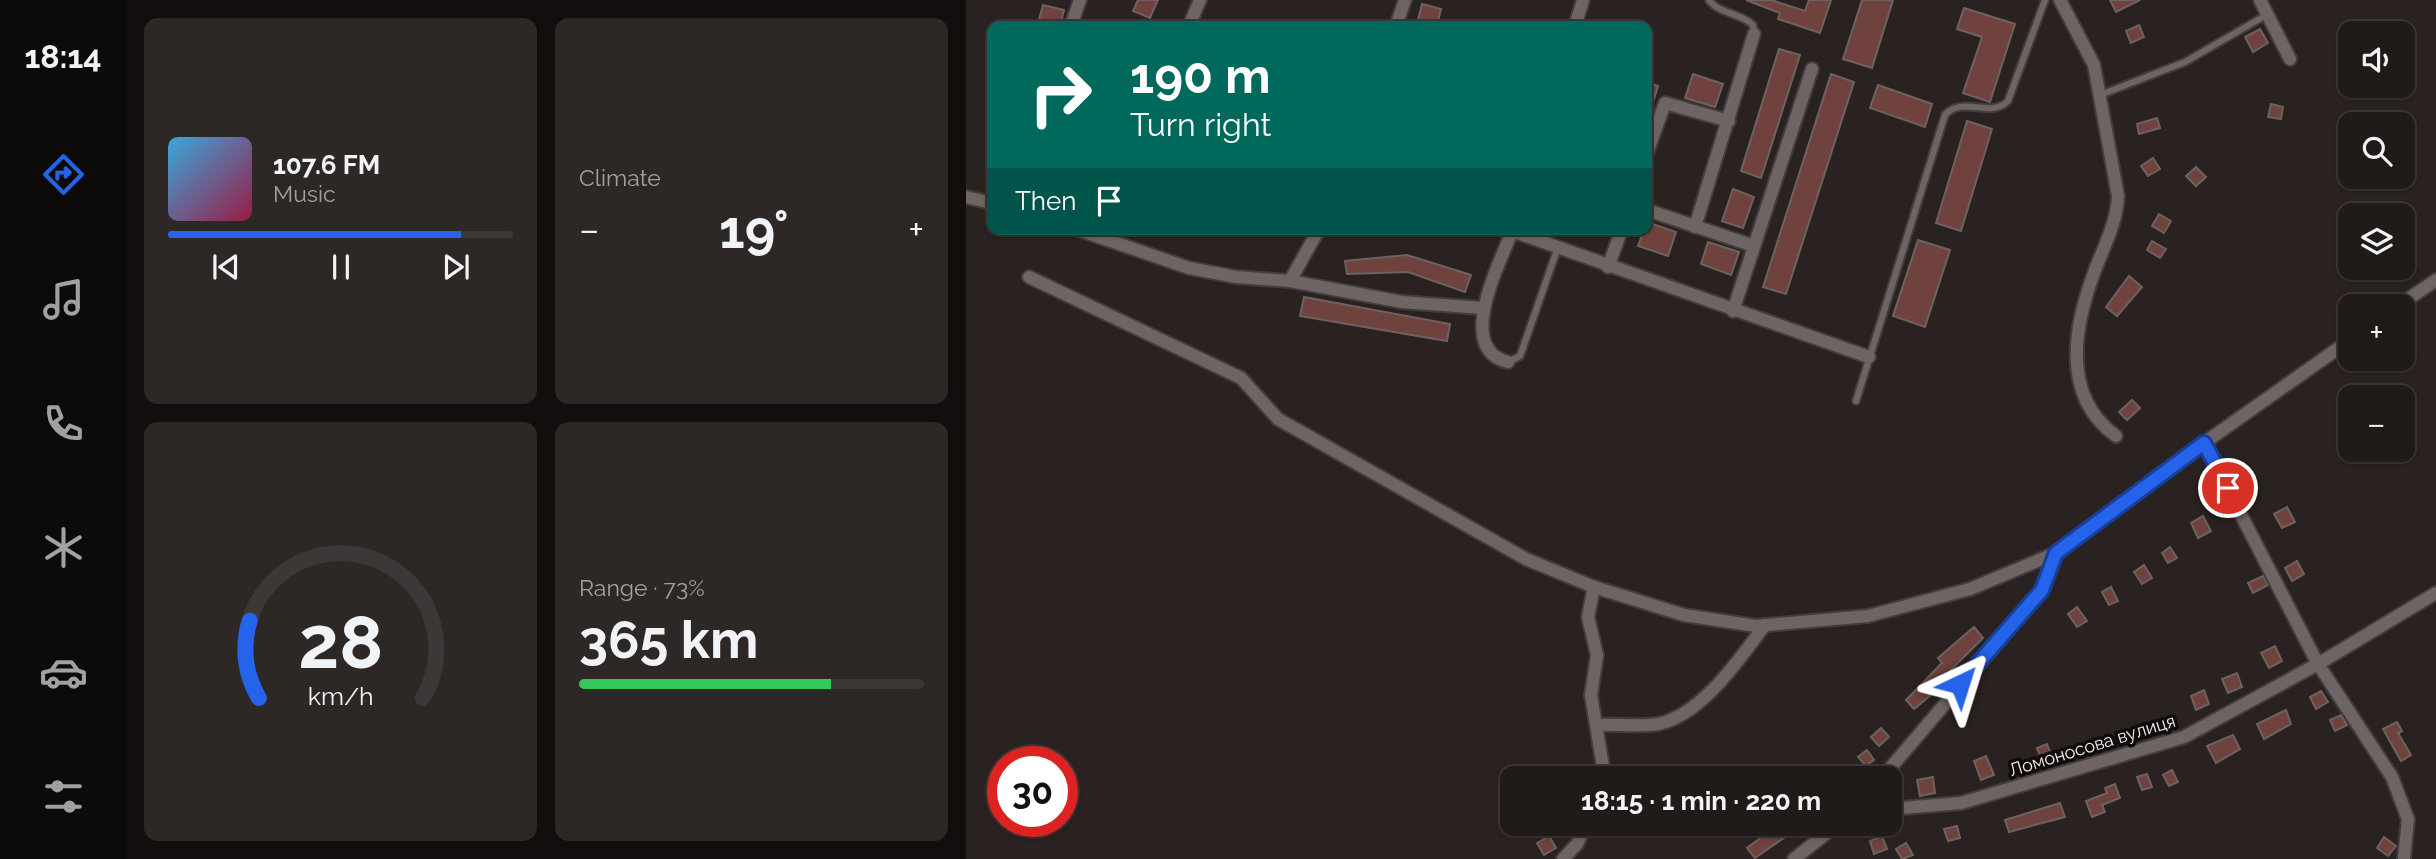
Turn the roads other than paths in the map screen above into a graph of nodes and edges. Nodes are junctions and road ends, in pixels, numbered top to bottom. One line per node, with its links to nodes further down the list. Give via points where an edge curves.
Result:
1 (1080, 0): 10 (street)
2 (1200, 0): 11 (street)
3 (1405, 0): 12 (street)
4 (1583, 0): 13 (street)
5 (1709, 0): 14 (lane, via 1714,7 1747,19)
6 (2045, 0): 39 (lane, via 2008,101 1996,109 1960,106 1945,115)
7 (2060, 0): 17 (street, via 2094,65)
8 (2260, 0): 9 (street)
9 (2267, 14): 15 (street); 17 (lane, via 2185,62)
10 (1073, 21)
11 (1191, 21)
12 (1398, 21)
13 (1577, 21)
14 (1754, 34): 18 (street)
15 (2290, 59)
16 (1812, 69): 29 (street)
17 (2100, 95): 42 (street, via 2118,209 2076,336 2077,380 2087,406)
18 (1729, 121): 19 (street, via 1665,103); 23 (street)
19 (1652, 139)
20 (966, 197): 21 (street)
21 (987, 202)
22 (1652, 213): 23 (street)
23 (1695, 227): 29 (street)
24 (1107, 235): 34 (street, via 1189,268)
25 (1316, 235): 34 (street)
26 (1510, 235): 36 (street)
27 (1523, 235): 30 (street)
28 (1620, 235): 31 (street)
29 (1754, 246): 37 (street)
30 (1557, 250): 31 (street); 40 (lane, via 1520,356)
31 (1608, 267): 37 (street)
32 (1028, 277): 45 (street, via 1241,378 1278,419 1526,559)
33 (2436, 280): 35 (street)
34 (1290, 281): 36 (street, via 1402,302)
35 (2415, 294)
36 (1482, 308): 40 (street, via 1489,350)
37 (1733, 311): 39 (street)
38 (2338, 348): 43 (street)
39 (1869, 357): 41 (lane)
40 (1508, 362)
41 (1856, 401)
42 (2116, 436)
43 (2204, 443): 44 (street); 48 (street)
44 (2056, 553): 47 (street, via 1970,589 1868,616); 51 (street, via 2042,590)
45 (1594, 587): 47 (street, via 1684,615); 49 (street, via 1588,617 1597,655 1591,695)
46 (2436, 593): 48 (street, Ломоносова вулиця)
47 (1765, 625): 49 (street, via 1719,686 1679,715 1658,724)
48 (2318, 664): 52 (street, Ломоносова вулиця, via 2183,737 1961,803); 57 (street, via 2392,777 2408,819)
49 (1597, 725): 50 (street)
50 (1603, 766)
51 (1892, 766)
52 (1902, 809)
53 (1581, 836): 55 (street)
54 (1823, 836): 56 (street)
55 (1563, 859)
56 (1794, 859)
57 (2404, 859)

